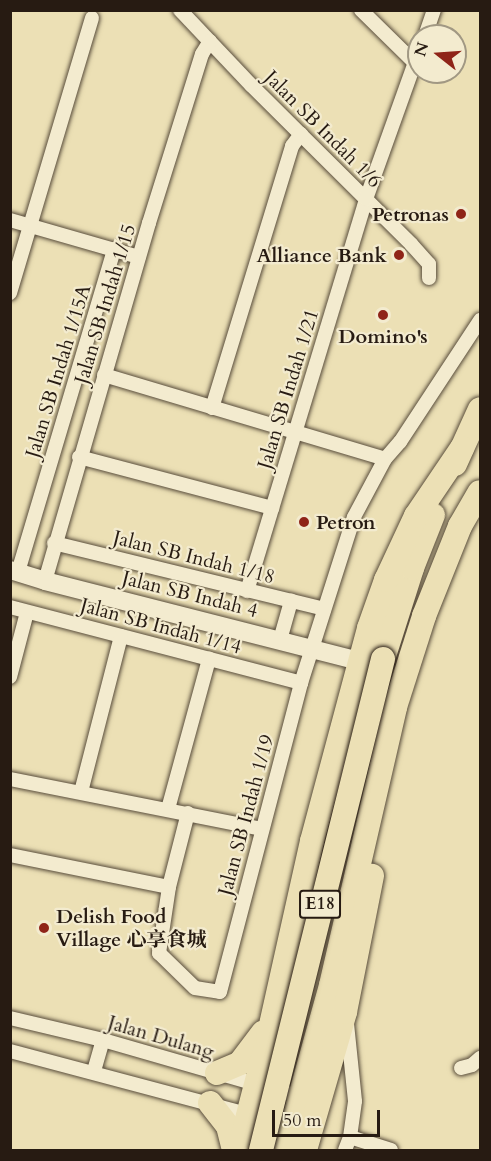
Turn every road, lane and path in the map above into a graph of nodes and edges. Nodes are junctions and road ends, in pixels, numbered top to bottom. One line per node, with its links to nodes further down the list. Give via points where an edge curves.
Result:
1 (180, 10): 4 (street, Jalan SB Indah 1/6)
2 (361, 10): 5 (street)
3 (92, 18): 10 (street)
4 (210, 41): 7 (street, Jalan SB Indah 1/6); 12 (street, Jalan SB Indah 1/15, via 202,54)
5 (407, 49)
6 (407, 84): 8 (street, Jalan SB Indah 1/21)
7 (301, 134): 8 (street, Jalan SB Indah 1/6); 17 (street, via 292,146)
8 (366, 199): 13 (street, Jalan SB Indah 1/6, via 429,264); 19 (street, Jalan SB Indah 1/21)
9 (10, 220): 10 (street)
10 (30, 226): 11 (street); 14 (street)
11 (114, 249): 12 (street); 26 (street, Jalan SB Indah 1/15A)
12 (140, 257): 16 (street, Jalan SB Indah 1/15)
13 (429, 278)
14 (10, 293)
15 (480, 321): 22 (street, Jalan SB Indah 1/19)
16 (104, 375): 17 (street); 21 (street, Jalan SB Indah 1/15)
17 (212, 408): 19 (street)
18 (480, 408): 20 (highway, E18)
19 (295, 432): 22 (street); 24 (street, Jalan SB Indah 1/21)
20 (462, 448): 37 (highway, via 411,526 386,580); 65 (highway, E18, bridge, via 416,558 383,659)
21 (79, 457): 24 (street); 25 (street, Jalan SB Indah 1/15)
22 (385, 459): 31 (street, Jalan SB Indah 1/19, via 354,517)
23 (480, 494): 47 (highway, E18, via 436,618 401,745); 52 (highway, via 460,526 424,616 395,707)
24 (273, 508): 28 (street, Jalan SB Indah 1/21)
25 (54, 543): 27 (street, Jalan SB Indah 1/15); 28 (street, Jalan SB Indah 1/18)
26 (14, 571): 27 (street, Jalan SB Indah 4)
27 (45, 581): 34 (street, Jalan SB Indah 4)
28 (247, 591): 29 (street, Jalan SB Indah 1/18)
29 (291, 601): 31 (street, Jalan SB Indah 1/18); 34 (street)
30 (10, 607): 32 (street, Jalan SB Indah 1/14)
31 (324, 609): 35 (street, Jalan SB Indah 1/19)
32 (27, 612): 33 (street, Jalan SB Indah 1/14); 38 (street)
33 (121, 636): 36 (street, Jalan SB Indah 1/14); 41 (street)
34 (280, 640): 35 (street, Jalan SB Indah 4)
35 (312, 648): 37 (street, Jalan SB Indah 4); 39 (street, Jalan SB Indah 1/19)
36 (208, 659): 39 (street, Jalan SB Indah 1/14); 42 (street)
37 (358, 661): 49 (highway)
38 (10, 677)
39 (301, 683): 44 (street, Jalan SB Indah 1/19)
40 (10, 779): 41 (street)
41 (81, 792): 42 (street)
42 (168, 809): 43 (street)
43 (188, 813): 44 (street); 46 (street)
44 (262, 829): 46 (street, Jalan SB Indah 1/19, via 220,992 195,988 159,953)
45 (10, 855): 46 (street)
46 (169, 887)
47 (345, 1012): 62 (street, via 355,1101); 67 (highway, E18)
48 (10, 1017): 50 (street, Jalan Dulang)
49 (270, 1028): 52 (highway, via 273,1057 287,1066 298,1064); 56 (highway, via 249,1055 228,1071); 57 (highway)
50 (103, 1040): 55 (street); 56 (street, Jalan Dulang)
51 (10, 1051): 55 (street)
52 (312, 1052): 58 (highway)
53 (480, 1058): 54 (street)
54 (461, 1068)
55 (94, 1071): 59 (street)
56 (217, 1073): 57 (street, Jalan Dulang)
57 (256, 1084): 58 (street, Jalan Dulang); 60 (highway)
58 (300, 1097): 61 (highway)
59 (210, 1103): 60 (street); 63 (highway, via 228,1126)
60 (248, 1114): 61 (street); 64 (highway)
61 (291, 1127): 66 (highway)
62 (350, 1137): 68 (street); 69 (street)
63 (234, 1150)
64 (239, 1150)
65 (261, 1150)
66 (285, 1150)
67 (305, 1150)
68 (345, 1150)
69 (391, 1150)

